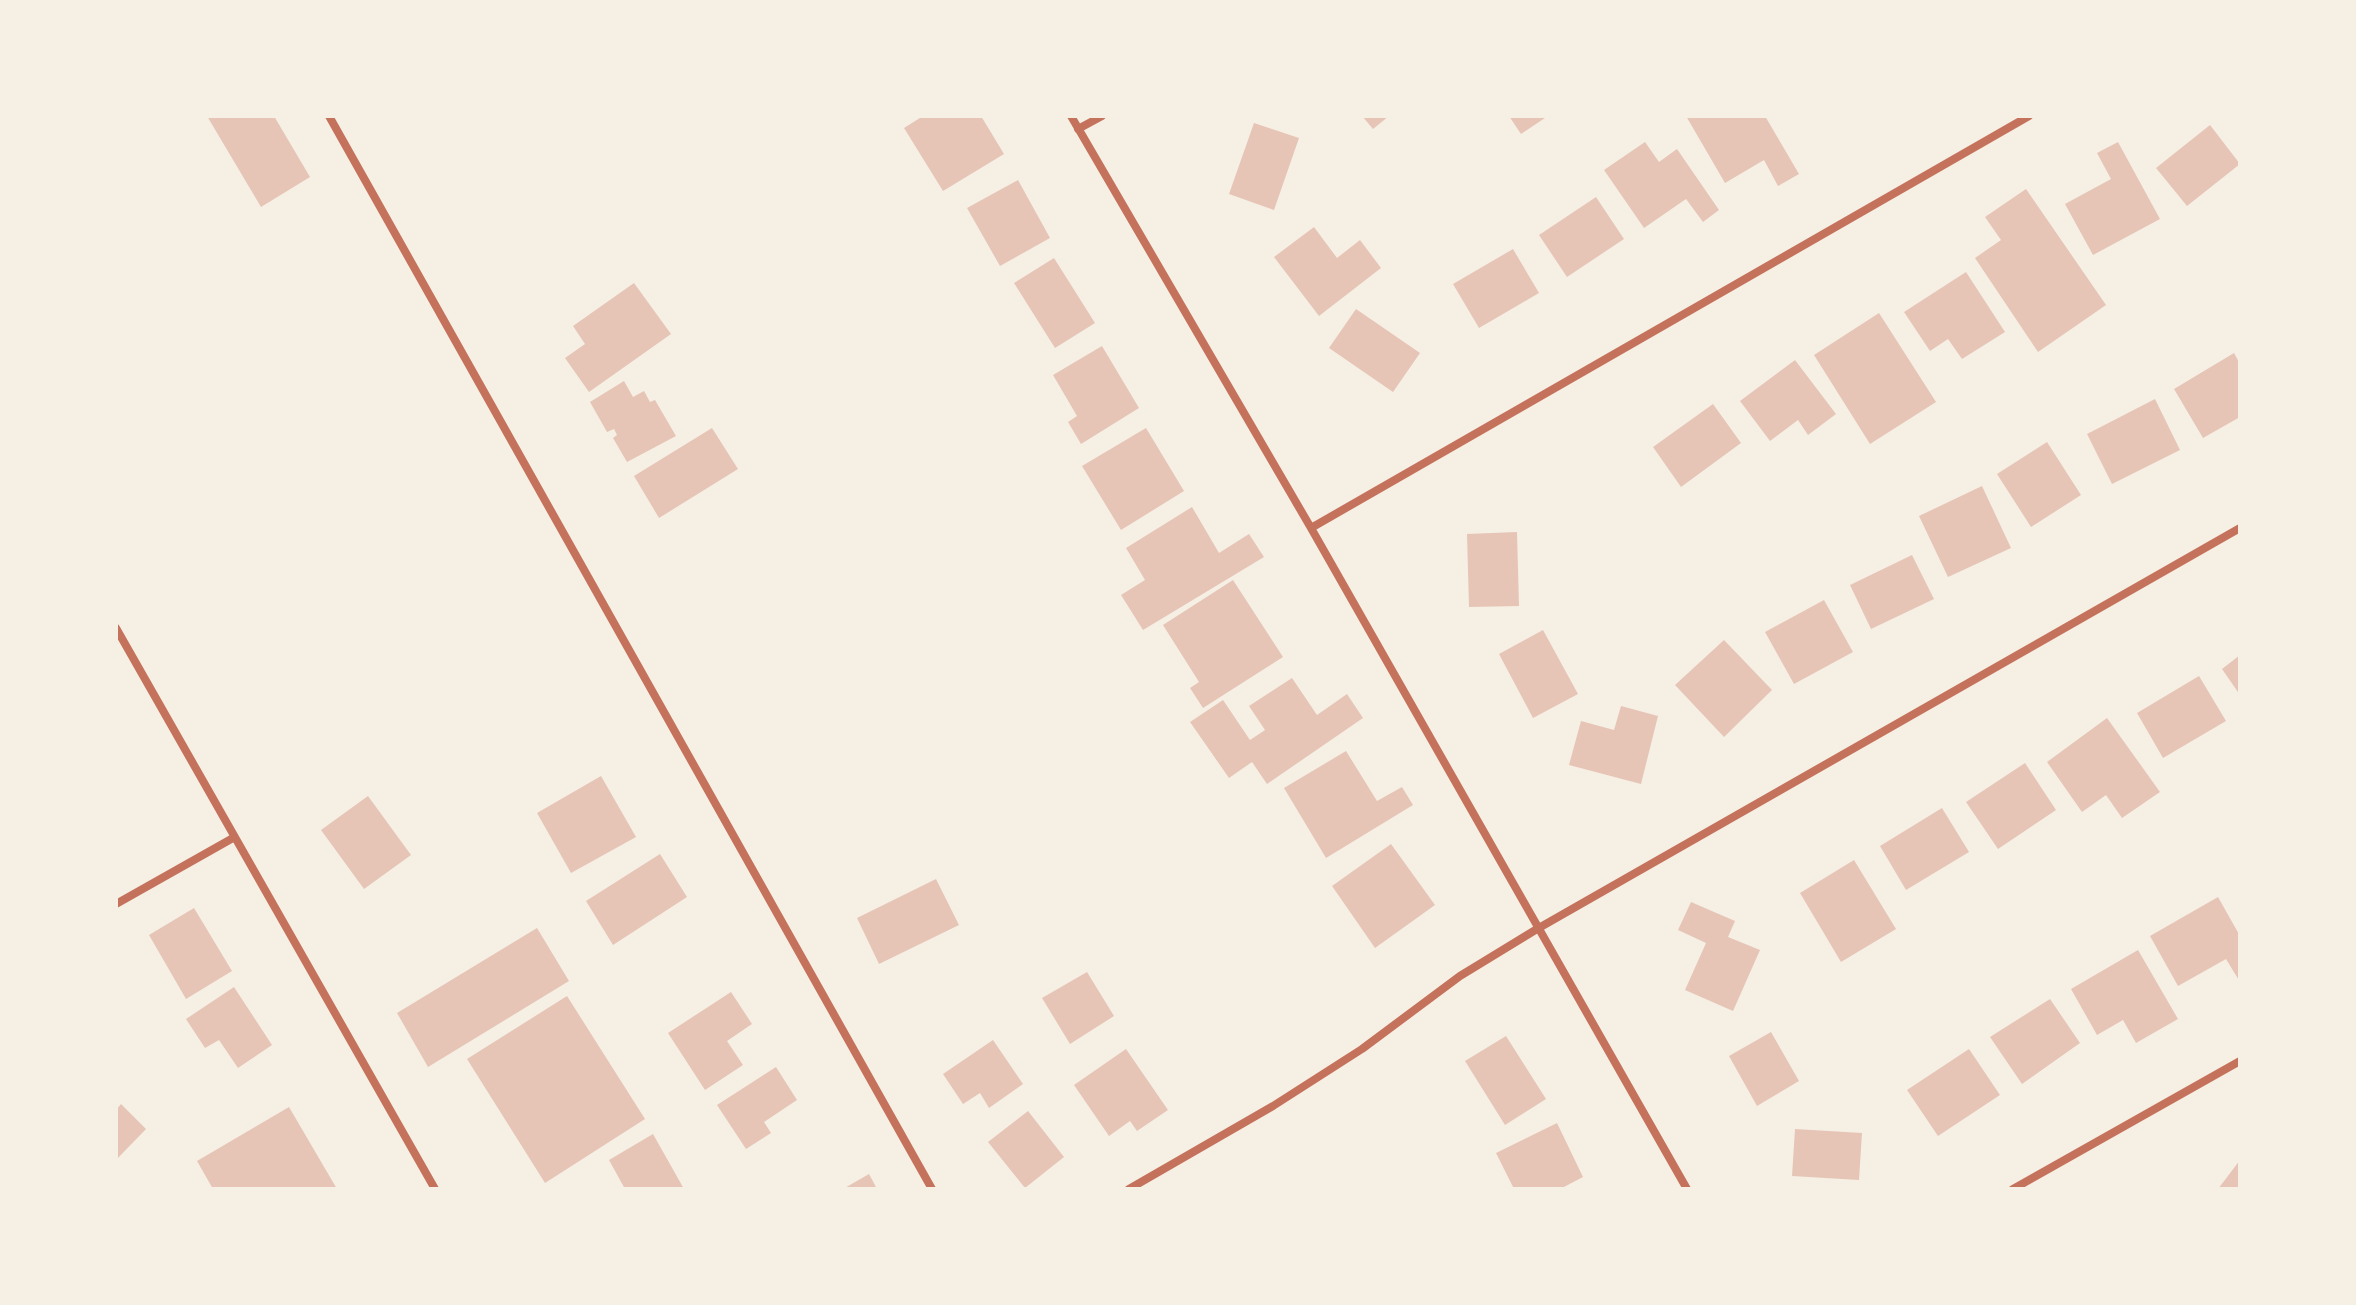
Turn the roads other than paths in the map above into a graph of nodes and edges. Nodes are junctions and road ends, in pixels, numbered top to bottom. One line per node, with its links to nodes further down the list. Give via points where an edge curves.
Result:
1 (329, 116): 14 (street)
2 (1071, 116): 5 (street)
3 (1102, 116): 5 (street)
4 (2029, 116): 6 (street)
5 (1078, 129): 6 (street)
6 (1311, 528): 11 (street)
7 (2240, 528): 11 (street)
8 (116, 628): 9 (street)
9 (233, 838): 10 (street); 13 (street)
10 (116, 904)
11 (1537, 929): 15 (street, via 1273,1106); 16 (street)
12 (2240, 1061): 17 (street)
13 (435, 1189)
14 (932, 1189)
15 (1129, 1189)
16 (1687, 1189)
17 (2013, 1189)

